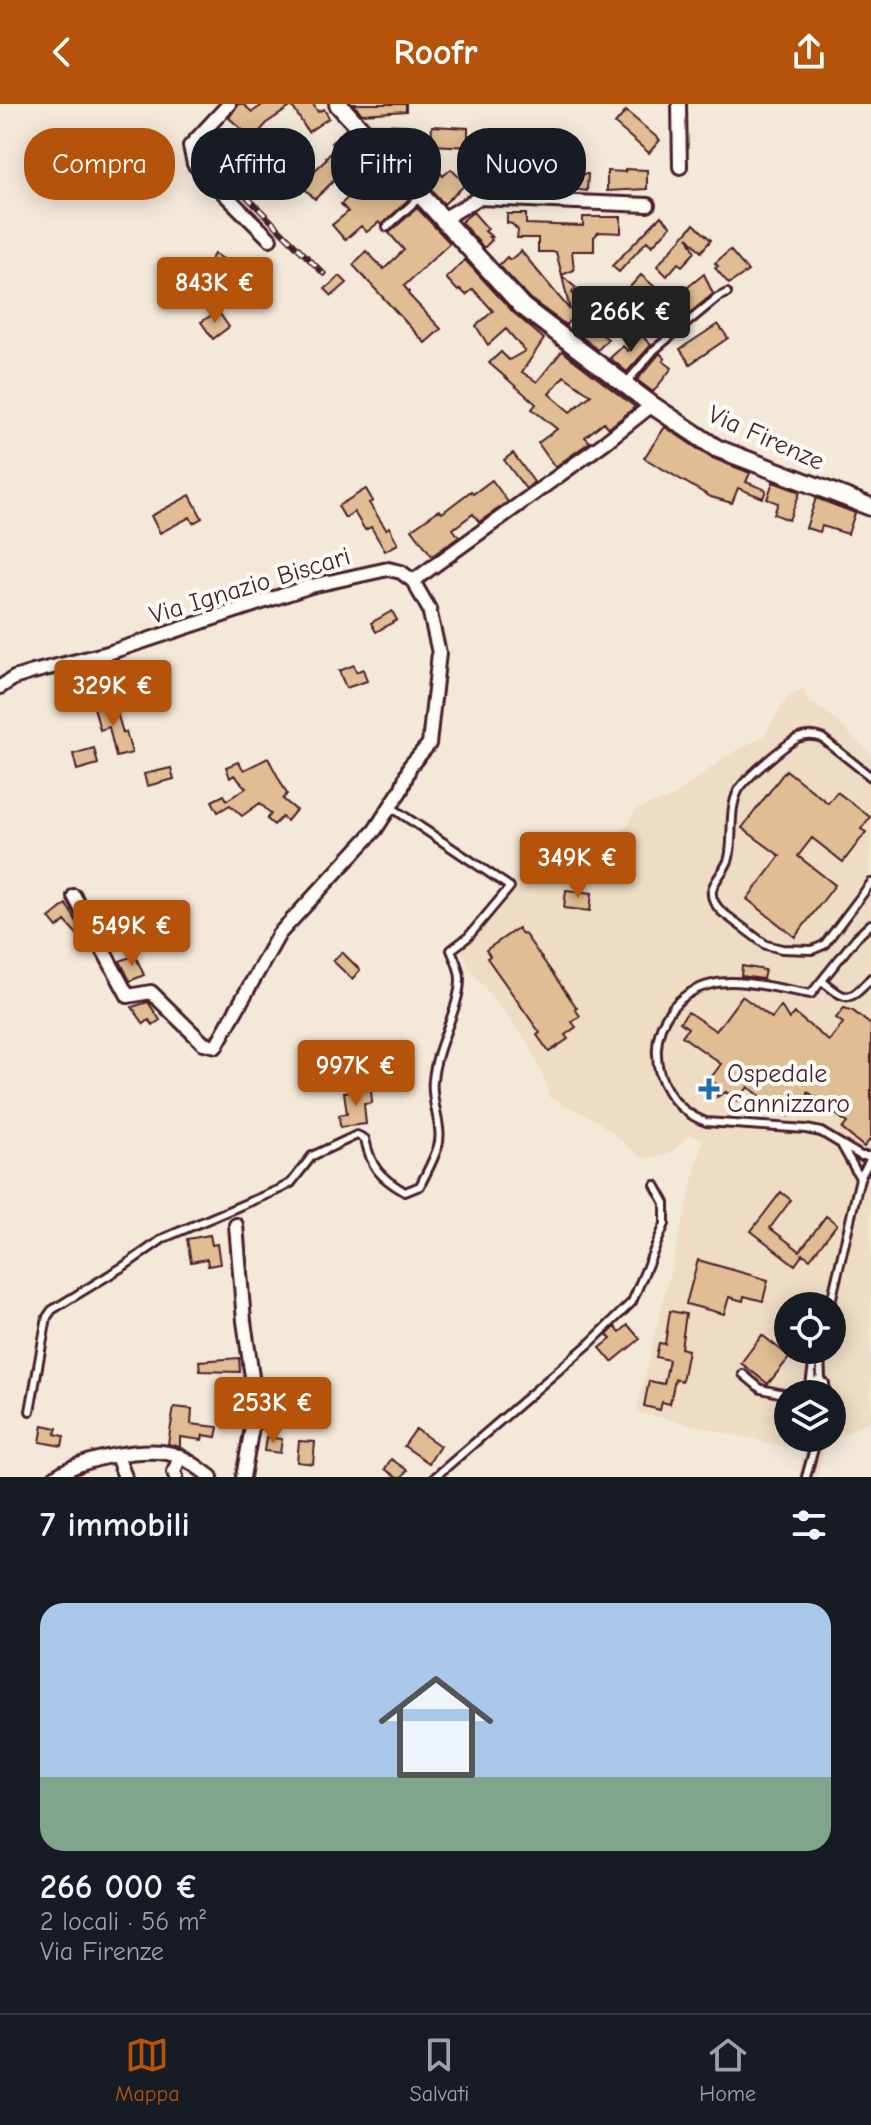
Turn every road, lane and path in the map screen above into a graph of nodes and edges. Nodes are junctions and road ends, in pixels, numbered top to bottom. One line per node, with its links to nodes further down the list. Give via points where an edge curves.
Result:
1 (229, 104): 11 (street, via 190,146 191,156)
2 (338, 104): 4 (street, Via Firenze)
3 (679, 104): 5 (street)
4 (360, 128)
5 (680, 167)
6 (417, 200): 10 (lane)
7 (426, 200): 9 (street, Via Firenze)
8 (648, 205): 9 (street, via 479,198)
9 (443, 219): 13 (street, Via Firenze, via 522,306)
10 (387, 227)
11 (270, 239)
12 (727, 293): 13 (lane, via 664,341)
13 (625, 385): 14 (street, Via Firenze)
14 (652, 405): 15 (street, Via Firenze, via 729,454); 16 (street)
15 (871, 507)
16 (413, 581): 17 (street, Via Ignazio Biscari, via 388,569 311,586 14,678); 19 (street, via 433,621 439,653 432,728 429,744 410,766)
17 (0, 687)
18 (871, 777): 20 (lane, via 822,738 795,740 738,791 729,857 713,895 722,912 766,945 812,950 824,945)
19 (391, 807): 21 (street, via 279,934 216,1046 203,1043 151,992 128,996); 29 (lane, via 510,887 451,950 460,980 433,1078 439,1146 420,1186 405,1192 372,1165 365,1139 357,1135 312,1156 291,1183)
20 (871, 883)
21 (74, 896)
22 (871, 924): 24 (lane)
23 (871, 978): 24 (lane, via 849,998)
24 (822, 981): 25 (lane, via 811,994 726,982 693,991 668,1013 656,1059 667,1090 695,1118 806,1129)
25 (837, 1141): 26 (lane); 27 (lane)
26 (871, 1157): 27 (lane)
27 (860, 1178): 31 (lane)
28 (655, 1185): 46 (lane, via 665,1203 665,1224 632,1302)
29 (227, 1213): 30 (lane); 36 (lane, via 164,1238 52,1310)
30 (236, 1225): 45 (street, via 256,1405)
31 (833, 1292)
32 (820, 1364): 34 (lane)
33 (743, 1374): 35 (lane)
34 (821, 1380)
35 (774, 1392)
36 (30, 1411)
37 (813, 1452): 47 (lane)
38 (117, 1456): 39 (street); 40 (street); 42 (street)
39 (180, 1456): 43 (street); 44 (street)
40 (75, 1471): 41 (street)
41 (55, 1477)
42 (125, 1477)
43 (176, 1477)
44 (211, 1477)
45 (243, 1477)
46 (435, 1477)
47 (806, 1477)

